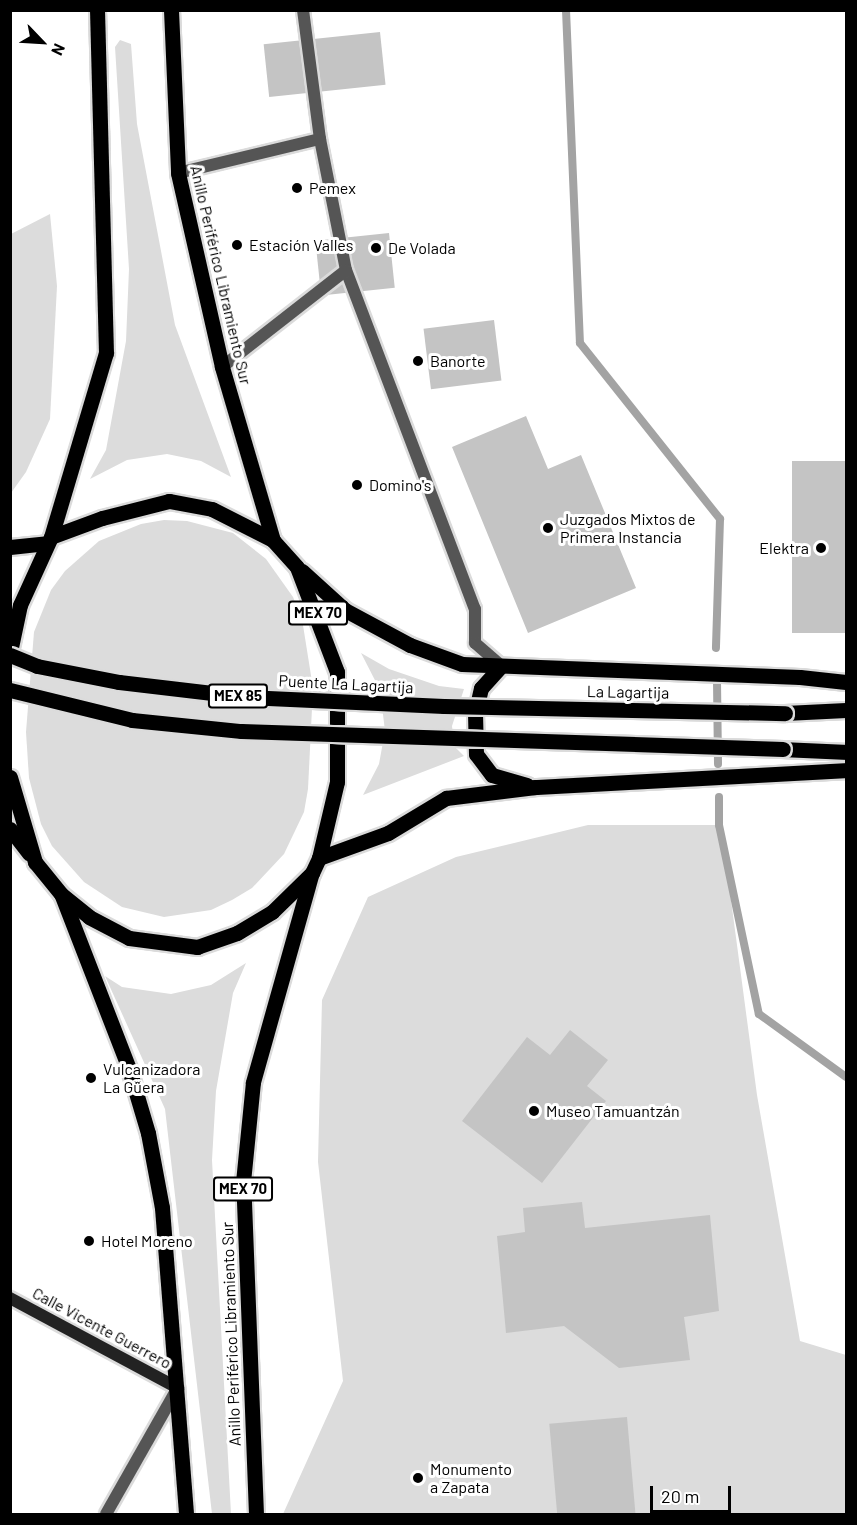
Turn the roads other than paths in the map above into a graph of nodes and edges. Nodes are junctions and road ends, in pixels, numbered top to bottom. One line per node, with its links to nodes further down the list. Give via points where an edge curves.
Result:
1 (97, 10): 8 (main road, via 106,353)
2 (171, 10): 5 (main road, Anillo Periférico Libramiento Sur / MEX 70)
3 (303, 10): 4 (street)
4 (320, 139): 5 (street); 6 (street)
5 (178, 173): 7 (main road, Anillo Periférico Libramiento Sur / MEX 70)
6 (346, 270): 7 (street); 13 (street, via 475,609 475,643)
7 (222, 368): 9 (main road, Anillo Periférico Libramiento Sur / MEX 70)
8 (49, 540): 9 (main road, Anillo Periférico Libramiento Sur / MEX 70, via 102,518 169,501 212,508); 10 (main road, Anillo Periférico Libramiento Sur); 12 (main road, via 20,605)
9 (273, 540): 11 (main road, Anillo Periférico Libramiento Sur / MEX 70)
10 (10, 547)
11 (297, 567): 13 (main road, via 345,610 410,645 462,664); 23 (main road, Anillo Periférico Libramiento Sur / MEX 70, via 337,672 337,782)
12 (10, 654): 16 (main road, Puente La Lagartija / MEX 85, bridge, via 37,666 95,678 200,691)
13 (501, 666): 14 (main road, via 800,676); 21 (main road, via 481,688 475,713 476,754 492,775)
14 (846, 682)
15 (10, 690): 18 (main road, MEX 85, bridge, via 132,720 242,731)
16 (469, 707): 17 (main road, La Lagartija / MEX 85, bridge, via 785,713)
17 (846, 710)
18 (846, 752)
19 (846, 770): 21 (main road)
20 (10, 777): 24 (main road, Anillo Periférico Libramiento Sur / MEX 70)
21 (535, 787): 23 (main road, via 446,798 388,833)
22 (10, 829): 24 (main road)
23 (319, 858): 25 (main road, Anillo Periférico Libramiento Sur / MEX 70)
24 (35, 862): 26 (main road, Anillo Periférico Libramiento Sur / MEX 70)
25 (312, 873): 26 (main road, Anillo Periférico Libramiento Sur / MEX 70, via 272,912 237,933 197,947 129,938 89,917); 31 (main road, Anillo Periférico Libramiento Sur / MEX 70, via 253,1082 243,1182)
26 (61, 894): 28 (main road, Anillo Periférico Libramiento Sur / MEX 70, via 129,1069 148,1133 162,1208)
27 (10, 1298): 28 (street, Calle Vicente Guerrero)
28 (178, 1388): 29 (street); 30 (main road, Anillo Periférico Libramiento Sur / MEX 70)
29 (106, 1515)
30 (186, 1515)
31 (256, 1515)

